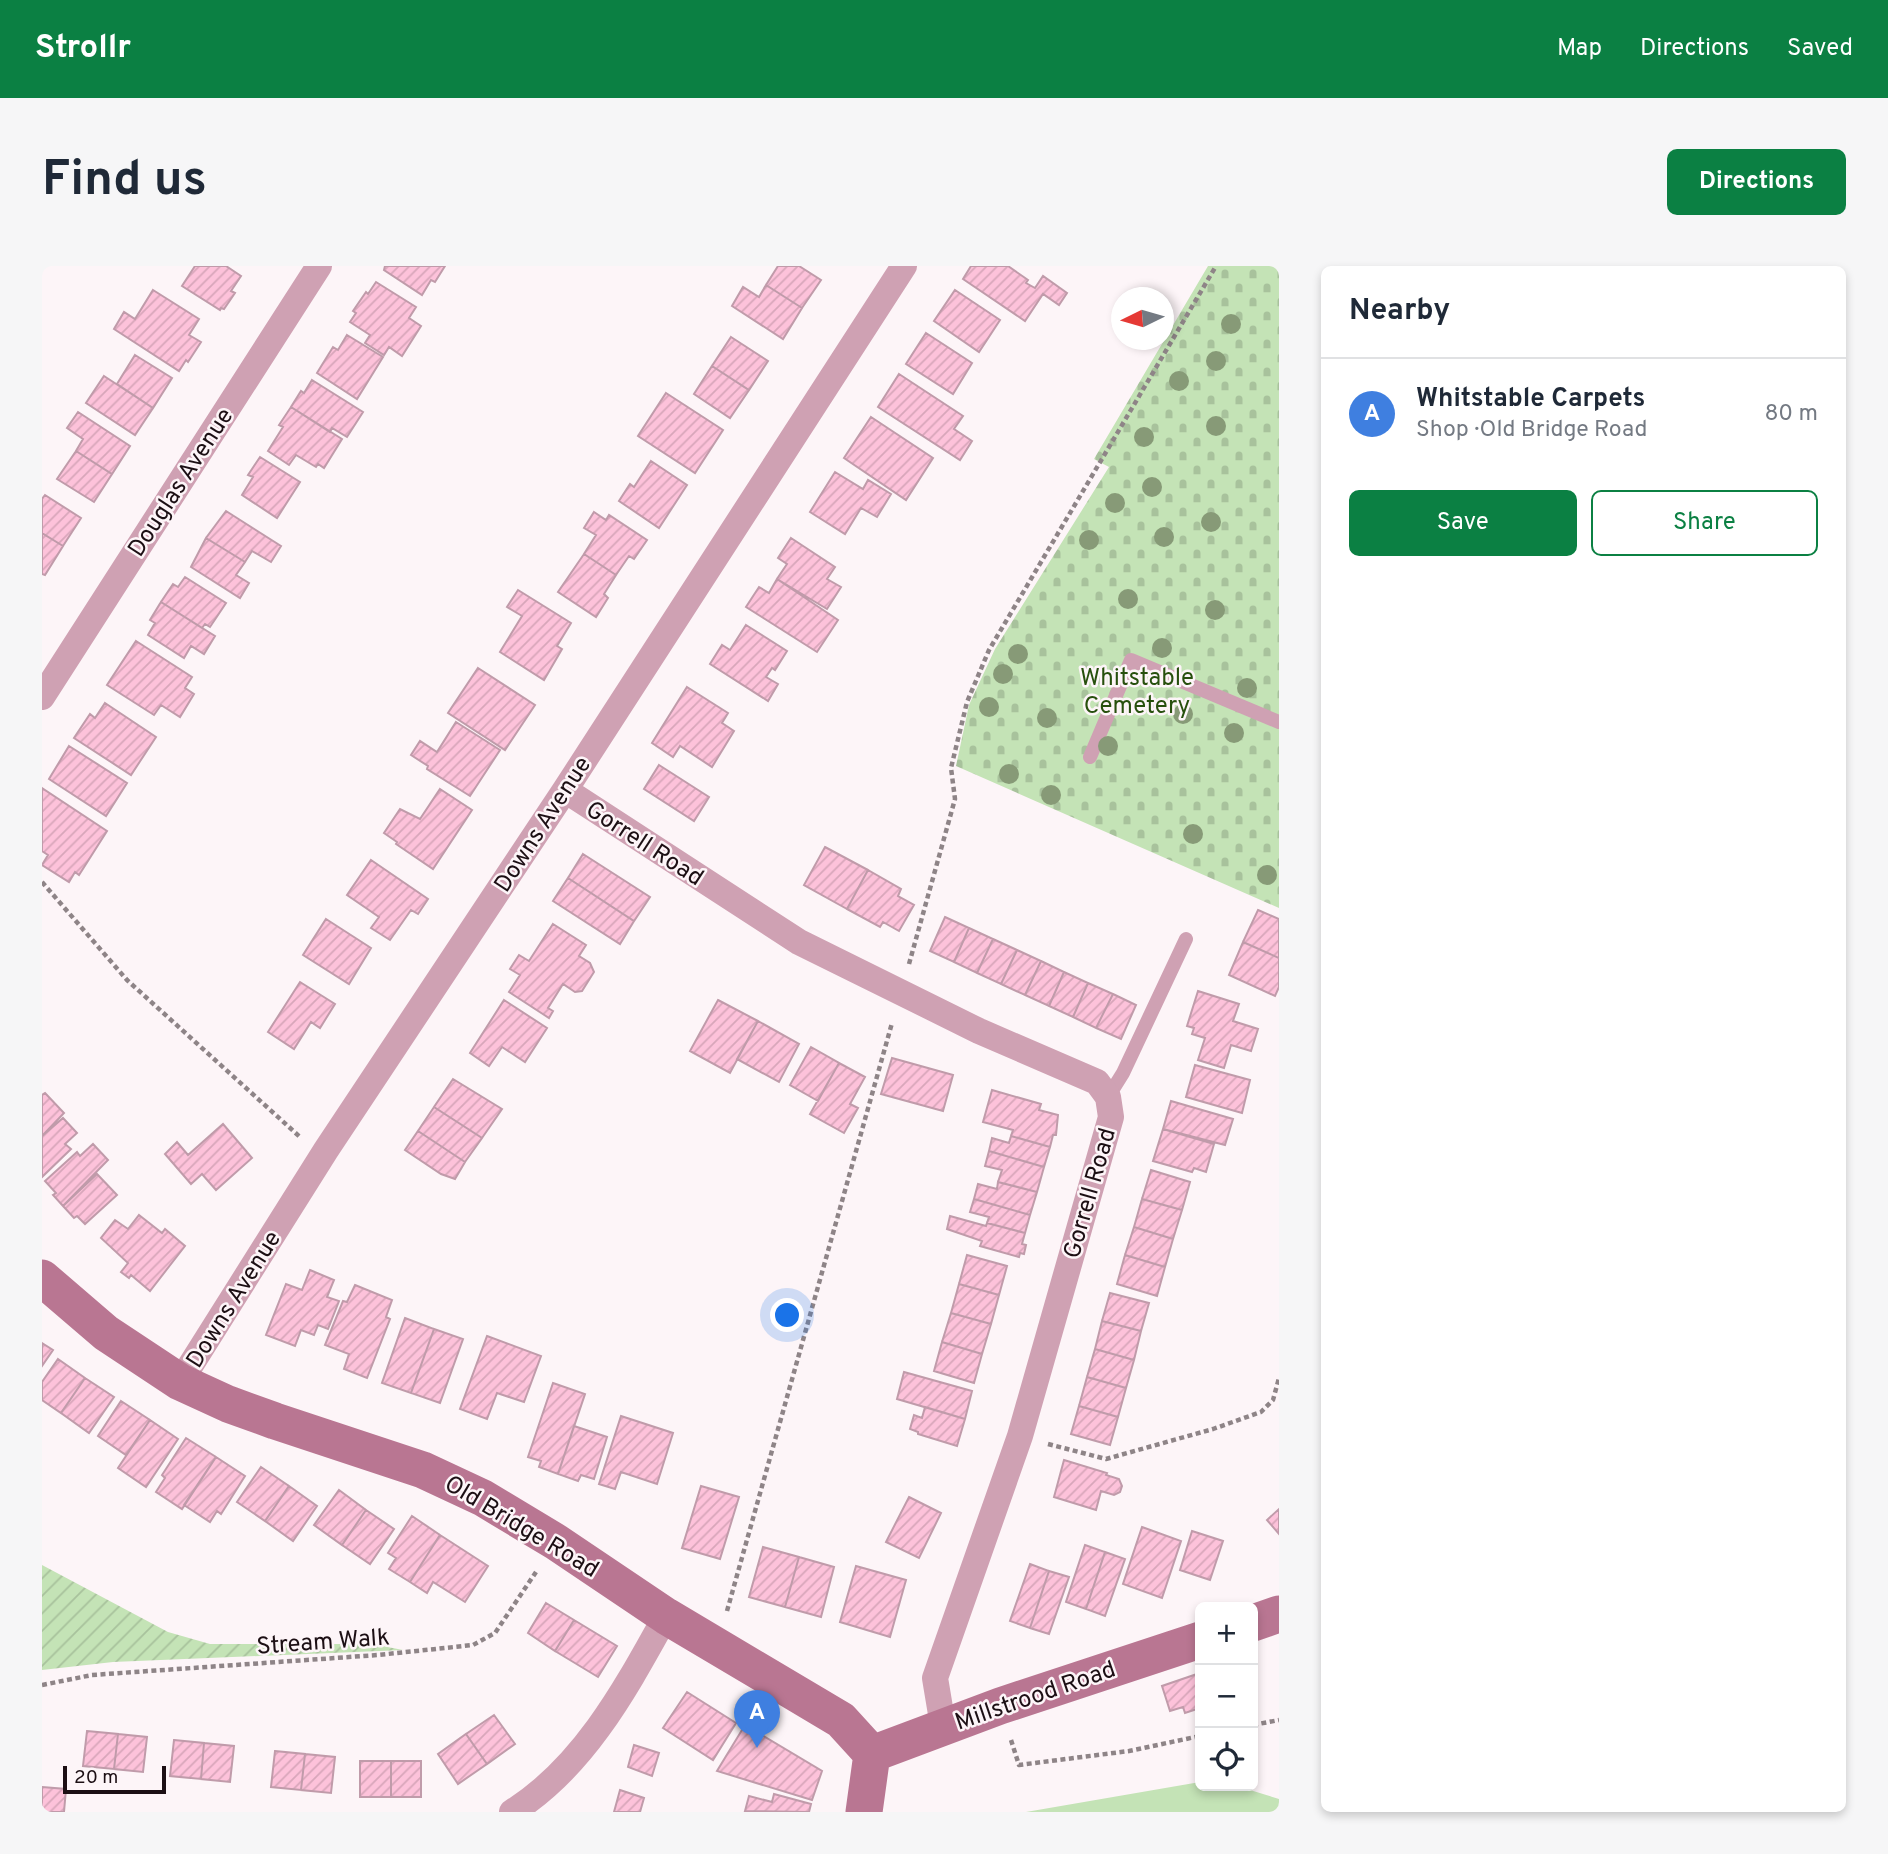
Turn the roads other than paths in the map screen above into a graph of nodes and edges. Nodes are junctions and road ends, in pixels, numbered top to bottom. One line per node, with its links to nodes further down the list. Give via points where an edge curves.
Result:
1 (319, 266): 3 (street, Douglas Avenue)
2 (904, 266): 6 (street, Downs Avenue)
3 (42, 697)
4 (1279, 722): 5 (lane, via 1131,660)
5 (1090, 757)
6 (565, 790): 8 (street, Gorrell Road, via 799,942 979,1031 1097,1082); 10 (street, Downs Avenue, via 326,1150)
7 (1186, 939): 8 (lane)
8 (1108, 1097): 15 (street, Gorrell Road, via 1111,1116 1020,1436 935,1678)
9 (42, 1278): 10 (street, Old Bridge Road, via 106,1333)
10 (180, 1382): 12 (street, Old Bridge Road, via 228,1404 423,1469 556,1542)
11 (1279, 1614): 13 (street)
12 (666, 1616): 16 (street, Old Bridge Road, via 841,1720); 17 (street, via 610,1712 585,1744 544,1789)
13 (1258, 1621)
14 (1195, 1642): 15 (street, Millstrood Road)
15 (943, 1726): 16 (street, Millstrood Road)
16 (872, 1754): 18 (street)
17 (512, 1812)
18 (864, 1812)

